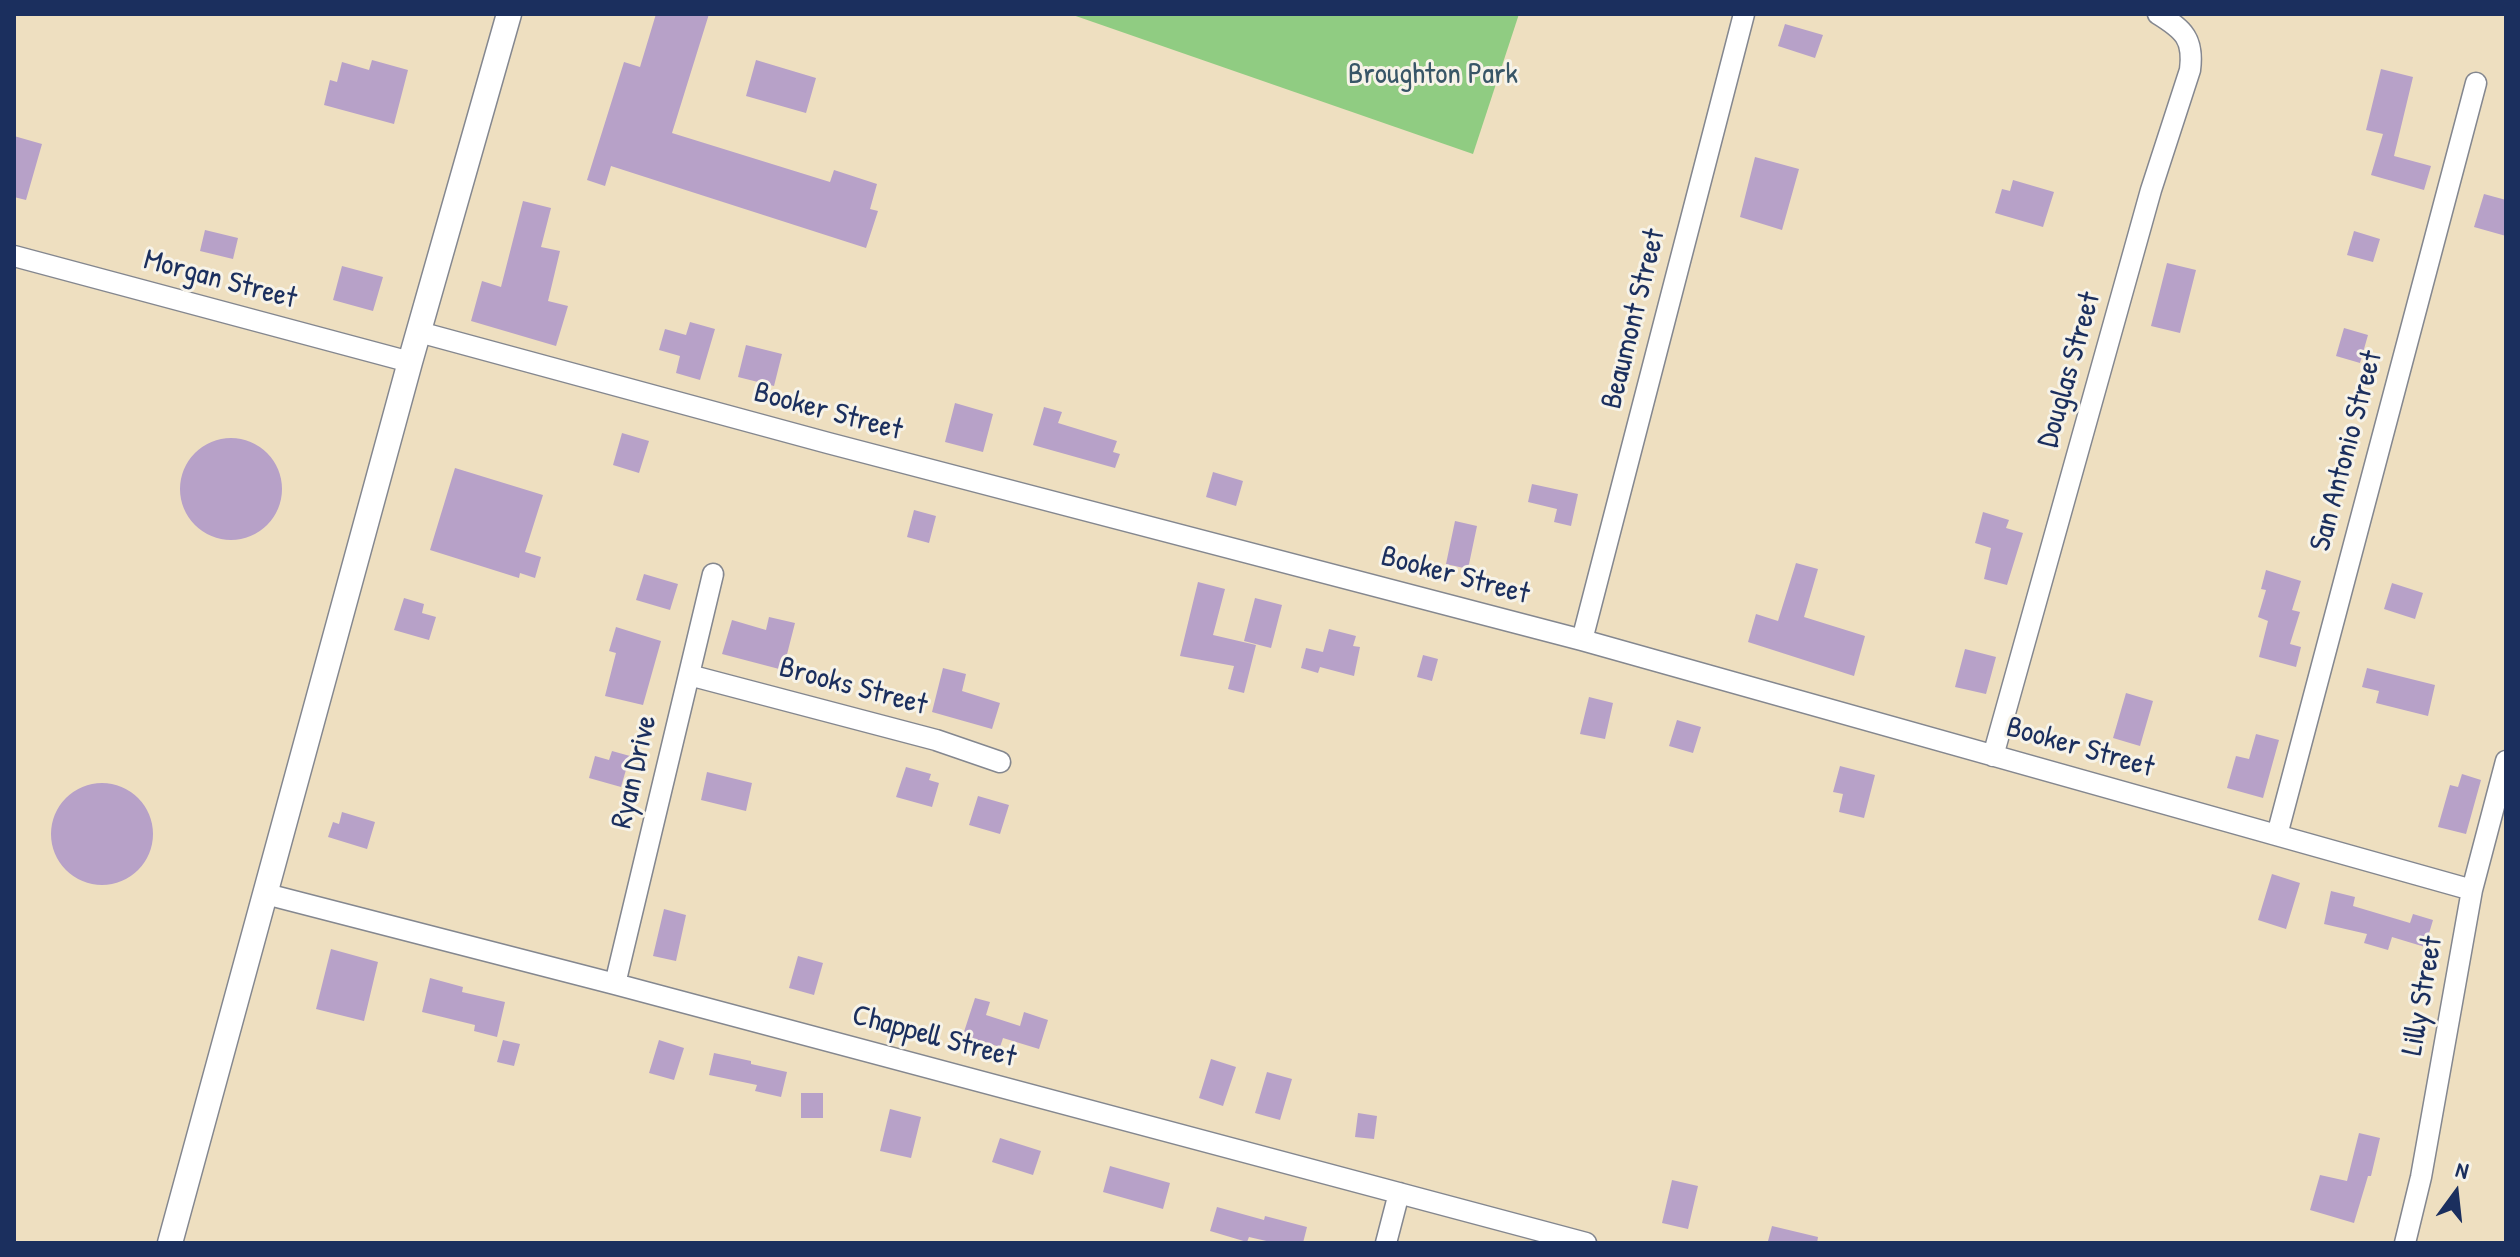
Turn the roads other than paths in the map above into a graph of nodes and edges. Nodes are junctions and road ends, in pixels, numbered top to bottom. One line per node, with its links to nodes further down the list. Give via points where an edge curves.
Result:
1 (509, 14): 6 (street)
2 (1744, 14): 9 (street, Beaumont Street)
3 (2158, 14): 11 (street, Douglas Street, via 2189,40 2190,70 2151,190)
4 (2476, 83): 14 (street, San Antonio Street)
5 (14, 256): 7 (street, Morgan Street)
6 (419, 332): 7 (street); 9 (street, Booker Street)
7 (410, 362): 16 (street)
8 (713, 574): 10 (street, Ryan Drive)
9 (1582, 640): 11 (street, Booker Street)
10 (689, 675): 13 (street, Brooks Street); 17 (street, Ryan Drive)
11 (1993, 756): 14 (street, Booker Street)
12 (2506, 761): 15 (street, Lilly Street)
13 (1000, 762)
14 (2277, 835): 15 (street, Booker Street)
15 (2472, 890): 22 (street, Lilly Street)
16 (266, 894): 17 (street, Chappell Street); 19 (street)
17 (615, 984): 18 (street, Chappell Street)
18 (1399, 1193): 20 (street); 21 (street, Chappell Street)
19 (170, 1243)
20 (1386, 1243)
21 (1586, 1243)
22 (2405, 1243)

